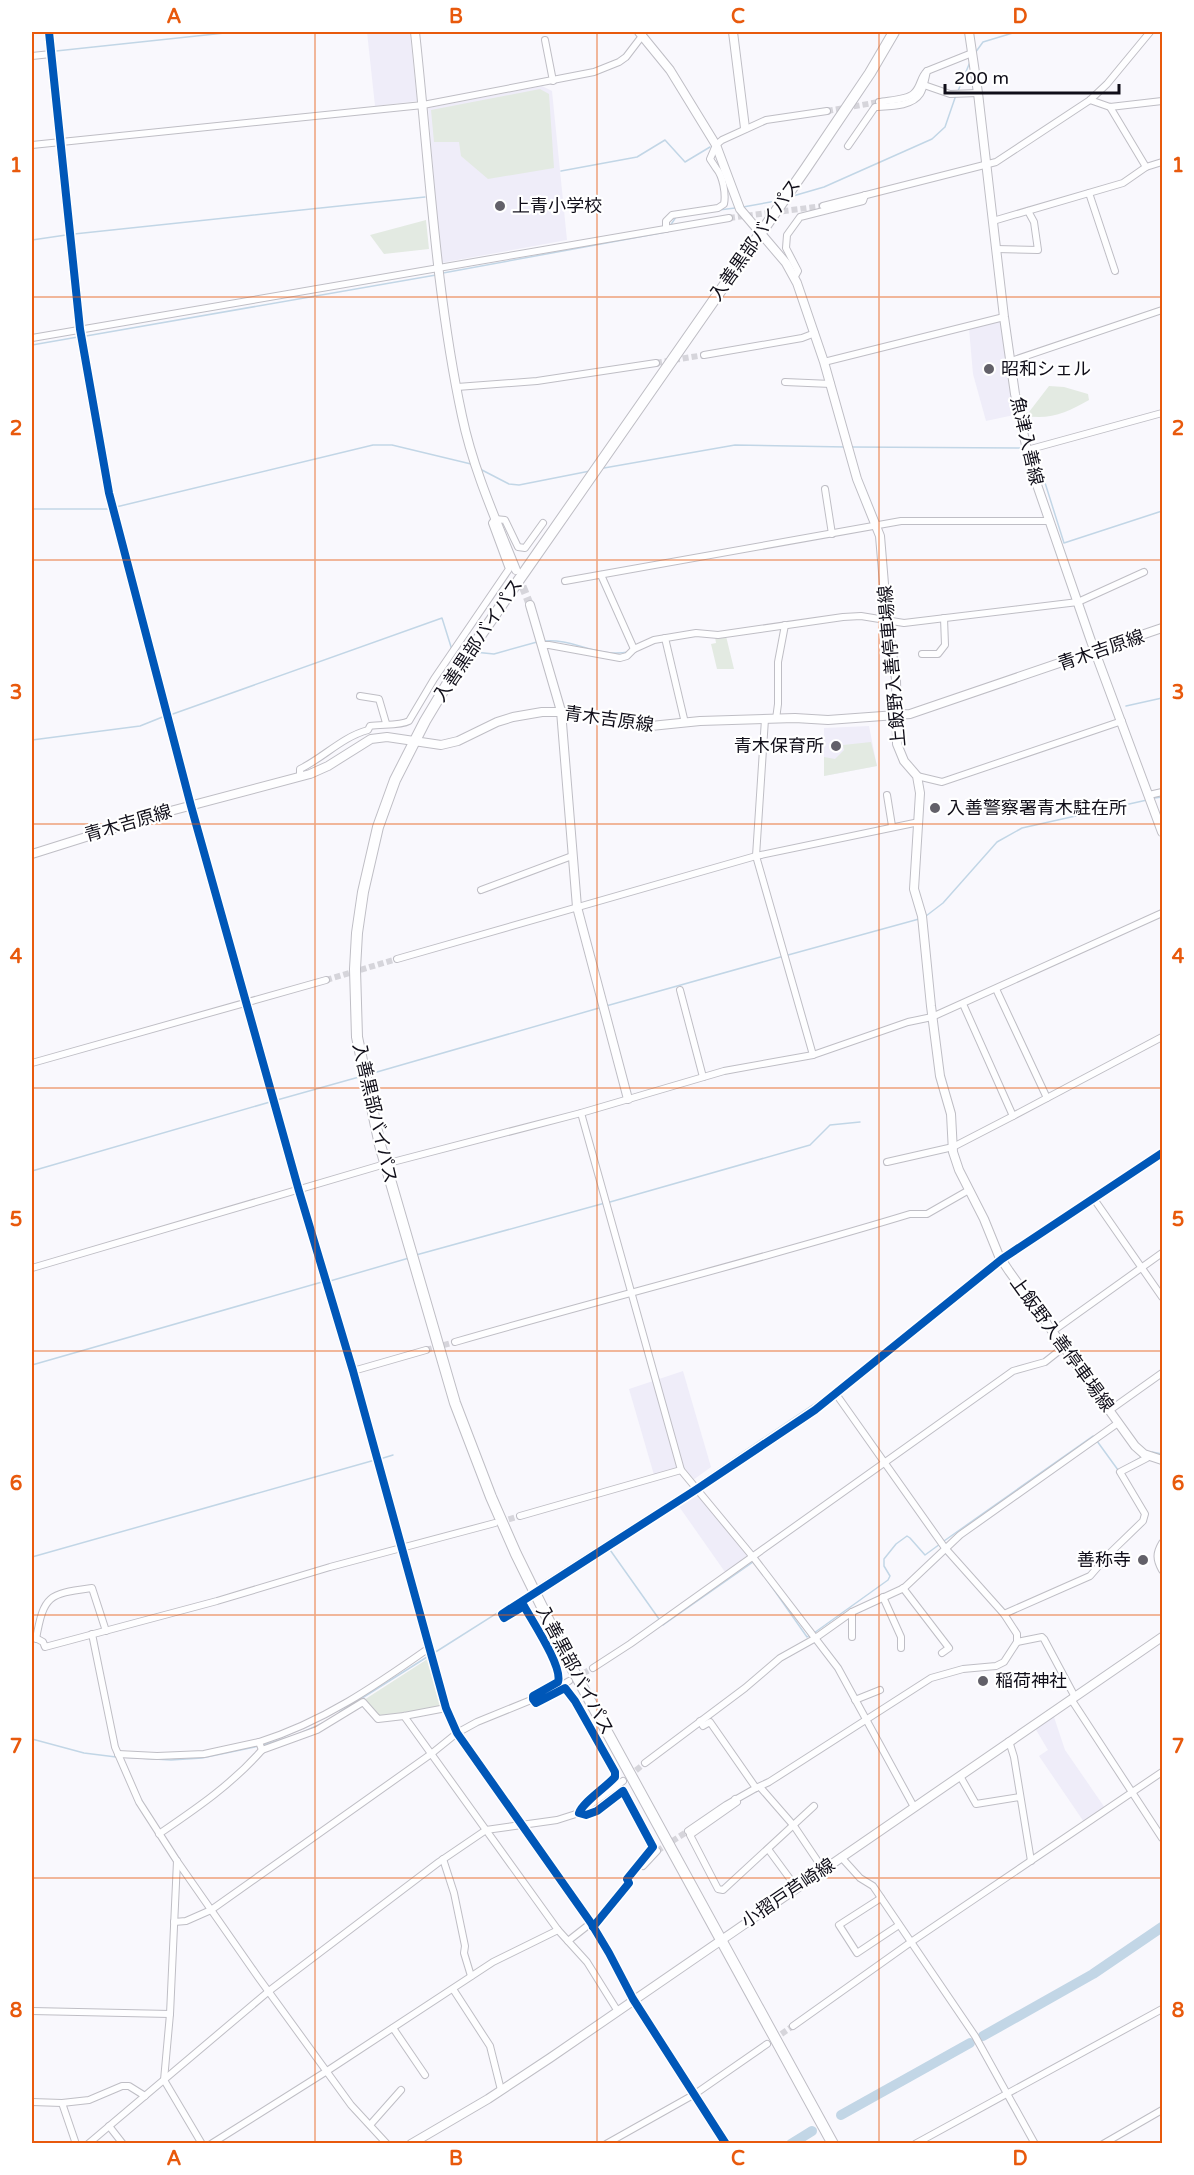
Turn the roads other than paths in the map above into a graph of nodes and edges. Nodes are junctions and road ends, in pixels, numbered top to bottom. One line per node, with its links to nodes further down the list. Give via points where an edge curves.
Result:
1 (49, 32): 10 (main road)
2 (415, 32): 19 (main road)
3 (733, 32): 22 (main road)
4 (894, 32): 37 (highway, 入善黒部バイパス, via 870,74)
5 (969, 32): 9 (main road, 魚津入善線)
6 (1150, 32): 16 (street)
7 (640, 34): 13 (street, via 619,62); 25 (main road, 上飯野入善停車場線, via 670,70)
8 (545, 40): 13 (street)
9 (972, 53): 12 (street); 15 (main road, 魚津入善線)
10 (51, 54): 11 (street); 23 (main road)
11 (32, 56)
12 (927, 71): 14 (street); 18 (street, via 914,93)
13 (554, 81): 19 (street)
14 (924, 85): 15 (street, via 950,94); 26 (street, via 909,103 875,107)
15 (978, 93): 28 (main road, 魚津入善線)
16 (1090, 99): 20 (street); 28 (street)
17 (1162, 101): 20 (street)
18 (879, 102)
19 (423, 105): 23 (street); 39 (main road)
20 (1110, 107): 29 (street)
21 (828, 111): 22 (street, via 766,120)
22 (745, 128): 25 (street)
23 (60, 142): 24 (street); 44 (main road)
24 (32, 145)
25 (716, 145): 36 (street, via 710,159 718,169 726,195 724,204 672,215 666,221); 37 (main road, 上飯野入善停車場線, via 740,209)
26 (848, 146)
27 (1162, 162): 29 (street)
28 (986, 166): 31 (street); 35 (main road, 魚津入善線)
29 (1146, 167): 30 (street, via 1123,183)
30 (1089, 193): 33 (street); 40 (street)
31 (865, 195): 32 (street); 41 (street, via 863,201 800,217 787,235 786,248 798,272)
32 (823, 206)
33 (1028, 211): 35 (street); 38 (street, via 1035,222 1038,250)
34 (729, 218): 36 (street)
35 (993, 221): 38 (main road, 魚津入善線)
36 (666, 229): 39 (street)
37 (761, 232): 41 (main road, 上飯野入善停車場線); 85 (highway, 入善黒部バイパス, via 449,681)
38 (996, 249): 43 (main road, 魚津入善線)
39 (438, 268): 44 (street); 53 (main road)
40 (1115, 271)
41 (794, 278): 45 (main road, 上飯野入善停車場線)
42 (1162, 310): 48 (street)
43 (1004, 317): 48 (main road, 魚津入善線); 49 (street)
44 (80, 329): 46 (street); 91 (main road, via 109,493)
45 (815, 333): 47 (street); 49 (main road, 上飯野入善停車場線)
46 (32, 338)
47 (704, 355)
48 (1011, 361): 55 (main road, 魚津入善線)
49 (824, 362): 52 (main road, 上飯野入善停車場線)
50 (656, 363): 53 (street, via 537,381)
51 (785, 382): 52 (street)
52 (831, 384): 60 (main road, 上飯野入善停車場線, via 857,479)
53 (457, 387): 57 (main road, via 469,446)
54 (1162, 414): 55 (street)
55 (1027, 450): 58 (main road, 魚津入善線)
56 (825, 489): 61 (street)
57 (495, 519): 59 (street, via 505,520 518,548 525,548); 62 (main road); 83 (street, via 492,523 509,569 409,722)
58 (1049, 521): 60 (street, via 901,521); 66 (main road, 魚津入善線)
59 (543, 523)
60 (877, 526): 61 (street); 69 (main road, 上飯野入善停車場線)
61 (832, 534): 64 (street)
62 (516, 570)
63 (1144, 572): 66 (street)
64 (601, 575): 65 (street); 74 (street)
65 (565, 581)
66 (1078, 602): 68 (street); 75 (main road, 魚津入善線)
67 (530, 605): 73 (main road)
68 (944, 618): 69 (street, via 904,623); 76 (street, via 945,645 938,654)
69 (888, 620): 70 (street, via 861,616); 79 (main road, 上飯野入善停車場線)
70 (785, 625): 72 (street); 81 (street, via 778,662)
71 (1162, 628): 75 (main road, 青木吉原線)
72 (665, 638): 74 (street); 84 (street)
73 (543, 645): 74 (street, via 620,658); 78 (main road)
74 (634, 649)
75 (1095, 652): 79 (main road, 青木吉原線); 82 (main road, 魚津入善線)
76 (922, 654)
77 (360, 696): 83 (street, via 379,699)
78 (561, 711): 84 (main road, 青木吉原線, via 651,726); 85 (main road, 青木吉原線, via 513,717 441,745); 96 (main road)
79 (897, 716): 81 (main road, 青木吉原線); 86 (main road, 上飯野入善停車場線, via 897,744 904,761)
80 (765, 719): 81 (main road, 青木吉原線); 84 (main road, 青木吉原線); 97 (street)
81 (776, 719)
82 (1122, 721): 86 (street, via 942,782); 90 (main road, 魚津入善線)
83 (386, 723): 87 (street, via 349,737 300,769)
84 (685, 723)
85 (415, 740): 87 (main road, 青木吉原線, via 371,739 328,766); 119 (highway, 入善黒部バイパス, via 378,827 357,933 357,1037)
86 (917, 776): 92 (main road, 上飯野入善停車場線)
87 (300, 777): 91 (main road, 青木吉原線)
88 (1162, 792): 90 (street)
89 (887, 795): 93 (street)
90 (1149, 795): 94 (main road, 魚津入善線)
91 (191, 806): 95 (main road, 青木吉原線); 105 (main road)
92 (919, 822): 93 (street); 107 (main road, 上飯野入善停車場線, via 914,889 922,916)
93 (892, 826): 97 (street)
94 (1162, 832)
95 (32, 854)
96 (572, 856): 98 (street); 99 (main road)
97 (756, 856): 99 (street); 109 (street)
98 (481, 890)
99 (577, 907): 101 (street); 113 (main road)
100 (1162, 913): 103 (street)
101 (397, 959)
102 (326, 980): 105 (street)
103 (996, 989): 106 (street); 112 (street)
104 (680, 990): 111 (street)
105 (247, 1002): 110 (street); 121 (main road)
106 (963, 1004): 107 (street); 115 (street)
107 (933, 1017): 109 (street); 116 (main road, 上飯野入善停車場線, via 942,1083 951,1114)
108 (1162, 1037): 112 (street)
109 (813, 1055): 111 (street)
110 (32, 1063)
111 (703, 1077): 113 (street)
112 (1047, 1098): 115 (street)
113 (628, 1099): 114 (street)
114 (581, 1113): 119 (street); 127 (street)
115 (1012, 1116): 116 (street)
116 (953, 1147): 118 (street); 120 (main road, 上飯野入善停車場線)
117 (1162, 1153): 122 (street)
118 (887, 1162)
119 (385, 1164): 121 (street); 214 (highway, 入善黒部バイパス, via 455,1403 512,1545 540,1608)
120 (969, 1190): 124 (main road, 上飯野入善停車場線); 127 (street, via 927,1214 910,1214)
121 (299, 1191): 125 (street); 133 (main road)
122 (1094, 1199): 124 (street); 126 (street)
123 (1162, 1253): 126 (street)
124 (1002, 1259): 129 (main road, 上飯野入善停車場線); 135 (street)
125 (32, 1268)
126 (1141, 1268): 128 (street); 129 (street)
127 (632, 1292): 130 (street); 141 (street)
128 (1162, 1297)
129 (1053, 1331): 131 (main road, 上飯野入善停車場線)
130 (455, 1342)
131 (1064, 1347): 136 (main road, 上飯野入善停車場線); 140 (street, via 1045,1362 1013,1371)
132 (426, 1350): 133 (street)
133 (353, 1371): 146 (main road)
134 (1162, 1373): 136 (street)
135 (836, 1394): 140 (street); 142 (street)
136 (1110, 1410): 137 (main road, 上飯野入善停車場線)
137 (1118, 1423): 138 (main road, 上飯野入善停車場線, via 1135,1446); 147 (street)
138 (1149, 1456): 139 (main road, 上飯野入善停車場線); 155 (street, via 1120,1472 1145,1514 1143,1521 1090,1576)
139 (1162, 1460)
140 (885, 1463): 147 (street); 148 (street)
141 (681, 1470): 142 (street); 143 (street)
142 (697, 1489): 148 (street); 150 (street)
143 (520, 1516)
144 (495, 1523): 146 (street)
145 (1162, 1543): 149 (street, via 1157,1554)
146 (400, 1548): 156 (street); 163 (main road)
147 (945, 1548): 151 (street); 155 (street)
148 (753, 1557): 161 (street); 166 (street)
149 (1162, 1570)
150 (553, 1580)
151 (903, 1588): 152 (street); 165 (street, via 949,1648)
152 (883, 1597): 154 (street); 164 (street, via 902,1636)
153 (522, 1600): 170 (street, via 502,1614 504,1618 524,1606 560,1678)
154 (852, 1612): 158 (street); 161 (street)
155 (1004, 1614): 162 (street, via 1017,1634)
156 (106, 1630): 157 (street); 160 (street, via 92,1588 54,1595 45,1605)
157 (92, 1634): 160 (street, via 45,1647); 180 (street)
158 (852, 1637)
159 (1162, 1637): 169 (main road, 小摺戸芦崎線)
160 (34, 1638)
161 (814, 1639): 171 (street, via 838,1668); 175 (street, via 780,1658)
162 (1017, 1642): 169 (street, via 1042,1637); 174 (street, via 1004,1662 931,1678)
163 (429, 1648): 172 (main road); 177 (street, via 329,1714)
164 (901, 1648)
165 (942, 1653)
166 (593, 1668)
167 (569, 1681): 170 (street)
168 (880, 1690): 171 (street)
169 (1073, 1698): 178 (main road, 小摺戸芦崎線); 187 (street)
170 (533, 1699): 176 (street); 192 (street, via 536,1703 565,1688 615,1772 605,1789 581,1806)
171 (855, 1700): 174 (street)
172 (446, 1708): 173 (street); 176 (main road)
173 (404, 1716): 179 (street, via 378,1719 363,1702 317,1731); 181 (street)
174 (865, 1719): 186 (street); 191 (street)
175 (700, 1721): 182 (street); 186 (street, via 703,1726 710,1722)
176 (457, 1733): 181 (street); 193 (main road)
177 (259, 1742): 179 (street); 180 (street, via 204,1754)
178 (1009, 1742): 184 (main road, 小摺戸芦崎線); 188 (street)
179 (261, 1750): 197 (street, via 215,1796)
180 (118, 1754): 197 (street, via 139,1802)
181 (431, 1754): 195 (street); 209 (street)
182 (645, 1763)
183 (1162, 1772): 187 (street)
184 (960, 1776): 188 (street, via 976,1804); 191 (main road, 小摺戸芦崎線)
185 (623, 1781): 192 (street)
186 (758, 1787): 189 (street); 194 (street)
187 (1132, 1793): 198 (street); 203 (street)
188 (1020, 1797): 203 (street)
189 (735, 1799): 196 (street); 199 (street, via 737,1802 690,1835 718,1889 723,1890)
190 (814, 1806): 194 (street)
191 (914, 1807): 201 (main road, 小摺戸芦崎線)
192 (579, 1813): 193 (street); 206 (street, via 597,1811 622,1791 653,1847 627,1879)
193 (522, 1826): 195 (street); 211 (main road)
194 (794, 1826): 199 (street); 205 (street)
195 (486, 1830): 202 (street); 213 (street)
196 (688, 1831)
197 (159, 1834): 204 (street)
198 (1162, 1838)
199 (768, 1849): 207 (street)
200 (657, 1851): 206 (street)
201 (841, 1857): 205 (main road, 小摺戸芦崎線); 208 (street)
202 (443, 1859): 217 (street); 219 (street)
203 (1031, 1861): 216 (street)
204 (177, 1862): 209 (street); 210 (street)
205 (823, 1869): 207 (main road, 小摺戸芦崎線)
206 (629, 1883): 211 (street)
207 (796, 1887): 214 (main road, 小摺戸芦崎線)
208 (881, 1898): 212 (street); 212 (street, via 839,1925 857,1953)
209 (211, 1910): 210 (street); 219 (street)
210 (174, 1922): 224 (street)
211 (592, 1925): 215 (street); 220 (main road)
212 (899, 1925): 216 (street)
213 (558, 1930): 215 (street); 217 (street)
214 (721, 1939): 220 (main road, 小摺戸芦崎線); 250 (highway, 入善黒部バイパス)
215 (568, 1941): 222 (street, via 587,1962)
216 (911, 1942): 225 (street); 234 (street, via 975,2036)
217 (471, 1976): 218 (street)
218 (453, 1989): 226 (street); 232 (street, via 490,2046)
219 (269, 1991): 228 (street); 230 (street)
220 (633, 1999): 222 (main road, 小摺戸芦崎線); 233 (main road)
221 (1162, 2008): 234 (street)
222 (618, 2010): 232 (main road, 小摺戸芦崎線)
223 (32, 2011): 224 (street)
224 (170, 2014): 230 (street)
225 (793, 2026)
226 (393, 2028): 228 (street); 229 (street)
227 (767, 2044): 233 (street)
228 (327, 2071): 240 (street); 245 (street)
229 (424, 2075)
230 (164, 2080): 235 (street); 244 (street)
231 (401, 2090): 240 (street)
232 (501, 2090): 247 (main road, 小摺戸芦崎線)
233 (694, 2094): 248 (street); 249 (main road)
234 (1008, 2094): 251 (street); 252 (street)
235 (144, 2096): 237 (street, via 122,2086 89,2100); 239 (street)
236 (32, 2102): 237 (street)
237 (62, 2103): 241 (street)
238 (1162, 2110): 253 (street)
239 (109, 2126): 242 (street); 243 (street)
240 (370, 2126): 246 (street)
241 (76, 2144)
242 (88, 2144)
243 (123, 2144)
244 (202, 2144)
245 (211, 2144)
246 (387, 2144)
247 (411, 2144)
248 (606, 2144)
249 (726, 2144)
250 (833, 2144)
251 (915, 2144)
252 (1035, 2144)
253 (1103, 2144)

